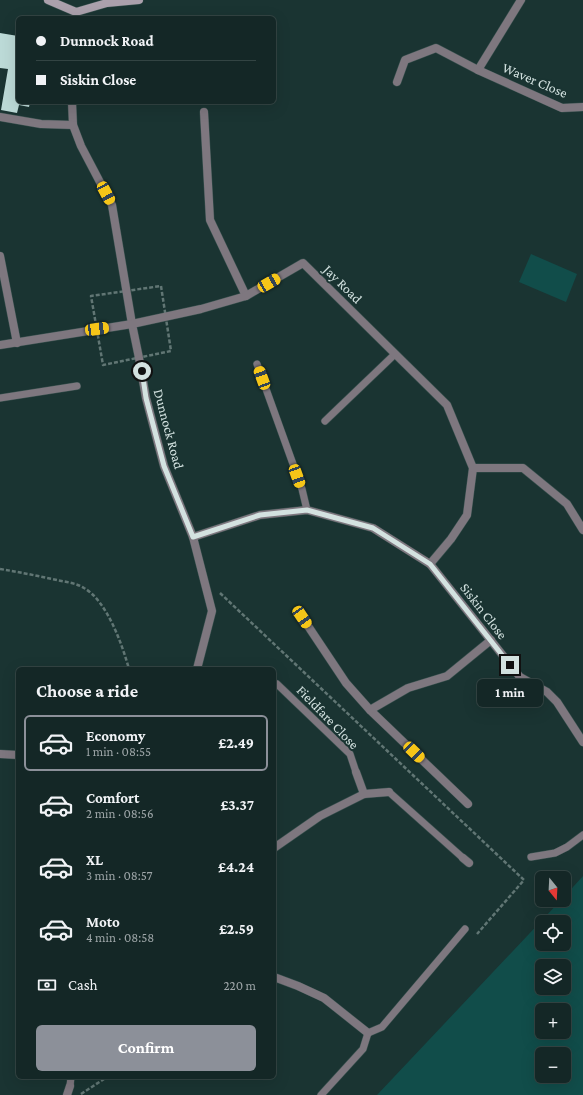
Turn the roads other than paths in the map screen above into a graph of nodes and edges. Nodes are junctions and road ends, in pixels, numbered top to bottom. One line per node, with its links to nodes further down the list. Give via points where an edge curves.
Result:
1 (48, 0): 4 (street)
2 (139, 0): 4 (street, via 107,3)
3 (521, 0): 5 (street, Waver Close)
4 (76, 15)
5 (478, 70): 6 (street, Waver Close, via 436,48 405,60); 8 (street, Waver Close, via 562,108)
6 (396, 82)
7 (72, 104): 11 (street, Dunnock Road)
8 (583, 108)
9 (204, 112): 13 (street, via 210,220)
10 (0, 117): 11 (street, via 41,124)
11 (73, 125): 14 (street, Dunnock Road, via 81,146 112,205)
12 (0, 256): 15 (street)
13 (246, 296): 14 (street, Jay Road); 17 (street, Jay Road, via 303,263)
14 (132, 324): 15 (street, Jay Road); 25 (street, Dunnock Road, via 146,398 164,466)
15 (17, 343): 16 (street, Jay Road)
16 (0, 346)
17 (395, 354): 21 (lane); 22 (street, Jay Road, via 447,405)
18 (258, 364): 23 (lane)
19 (77, 386): 20 (lane)
20 (0, 398)
21 (325, 421)
22 (473, 468): 24 (street, via 523,468 567,504); 26 (street, via 467,515 452,539)
23 (307, 510): 25 (street, Siskin Close, via 260,515); 26 (street, Siskin Close, via 373,528)
24 (583, 530)
25 (193, 537): 29 (street, Dunnock Road, via 212,611)
26 (430, 564): 28 (street, Siskin Close)
27 (302, 617): 31 (street, via 346,683)
28 (491, 640): 31 (street, via 447,676 408,688); 32 (street, Siskin Close, via 520,677 552,696)
29 (198, 667)
30 (277, 684): 35 (lane, Fieldfare Close, via 350,754)
31 (370, 710): 38 (street)
32 (583, 742)
33 (0, 754): 34 (street)
34 (16, 755)
35 (356, 772): 37 (street, Fieldfare Close)
36 (389, 792): 37 (street); 42 (lane)
37 (364, 794): 40 (street, via 320,816)
38 (468, 804)
39 (583, 835): 41 (lane, via 555,853)
40 (276, 847)
41 (531, 857)
42 (466, 860)
43 (465, 928): 45 (lane, via 382,1026)
44 (276, 978): 45 (street, via 324,998)
45 (368, 1032): 48 (lane, via 363,1049)
46 (70, 1081): 47 (street)
47 (67, 1095)
48 (321, 1095)

